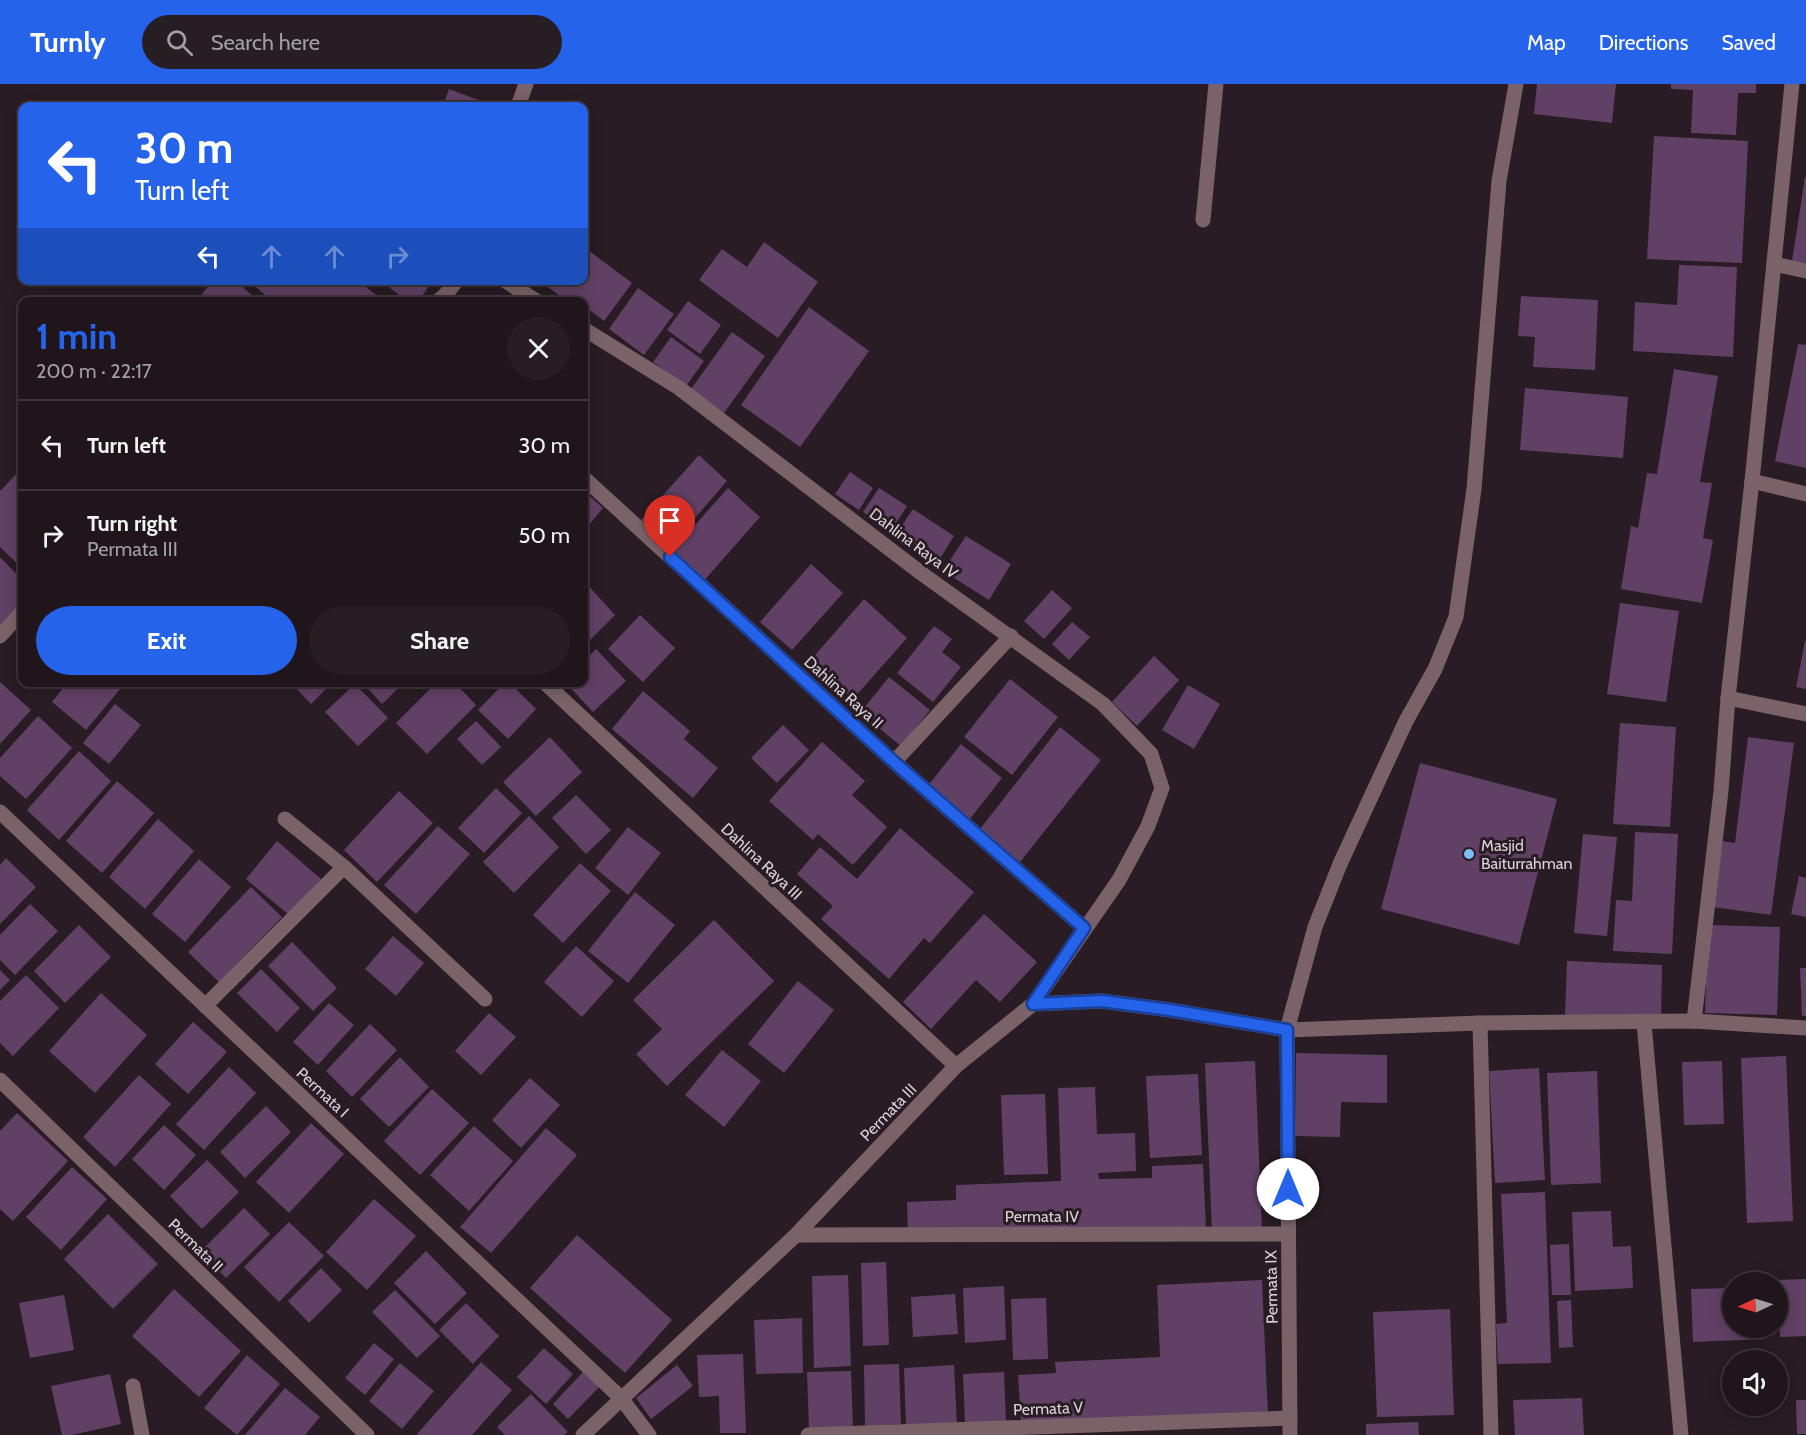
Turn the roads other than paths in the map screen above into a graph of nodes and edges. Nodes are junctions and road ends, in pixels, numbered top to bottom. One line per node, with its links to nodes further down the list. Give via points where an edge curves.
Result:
1 (526, 84): 5 (street)
2 (1216, 84): 6 (street)
3 (1516, 84): 36 (street, Permata IX, via 1500,181 1474,489 1456,617 1435,669 1340,864 1315,927)
4 (1792, 84): 7 (street)
5 (519, 102)
6 (1203, 220)
7 (1774, 264): 8 (street); 14 (street)
8 (1806, 271)
9 (453, 285): 11 (street)
10 (512, 285): 12 (street)
11 (443, 297)
12 (530, 297)
13 (588, 331): 19 (street, Dahlina Raya IV, via 679,388 921,573)
14 (1752, 481): 16 (street); 21 (street)
15 (588, 482): 23 (street, Dahlina Raya II)
16 (1806, 494)
17 (18, 616): 18 (street)
18 (0, 636)
19 (1011, 636): 23 (street); 26 (street, Dahlina Raya IV, via 1103,704 1151,754 1162,788)
20 (549, 687): 37 (street, Dahlina Raya III)
21 (1728, 698): 22 (street); 32 (street)
22 (1806, 714)
23 (894, 762): 28 (street, Dahlina Raya II)
24 (0, 812): 31 (street, Permata I)
25 (285, 819): 27 (street)
26 (1148, 826): 28 (street, Permata III, via 1119,880)
27 (344, 867): 29 (street); 31 (street)
28 (1084, 928): 30 (street, Permata III)
29 (485, 999)
30 (1033, 1004): 36 (street, via 1102,1001); 37 (street, Permata III)
31 (205, 1006): 42 (street, Permata I)
32 (1694, 1021): 34 (street); 35 (street)
33 (1480, 1023): 34 (street); 36 (street); 50 (street)
34 (1644, 1023): 51 (street)
35 (1806, 1028)
36 (1287, 1030): 40 (street, Permata IX)
37 (956, 1066): 39 (street, Permata III)
38 (0, 1080): 45 (street, Permata II)
39 (796, 1234): 40 (street, Permata IV); 42 (street, Permata III)
40 (1288, 1234): 43 (street, Permata IX)
41 (133, 1386): 44 (street)
42 (621, 1398): 46 (street, Permata III); 47 (street, Permata I)
43 (1290, 1418): 48 (street, Permata V); 49 (street, Permata IX)
44 (141, 1435)
45 (367, 1435)
46 (583, 1435)
47 (649, 1435)
48 (808, 1435)
49 (1290, 1435)
50 (1491, 1435)
51 (1681, 1435)

